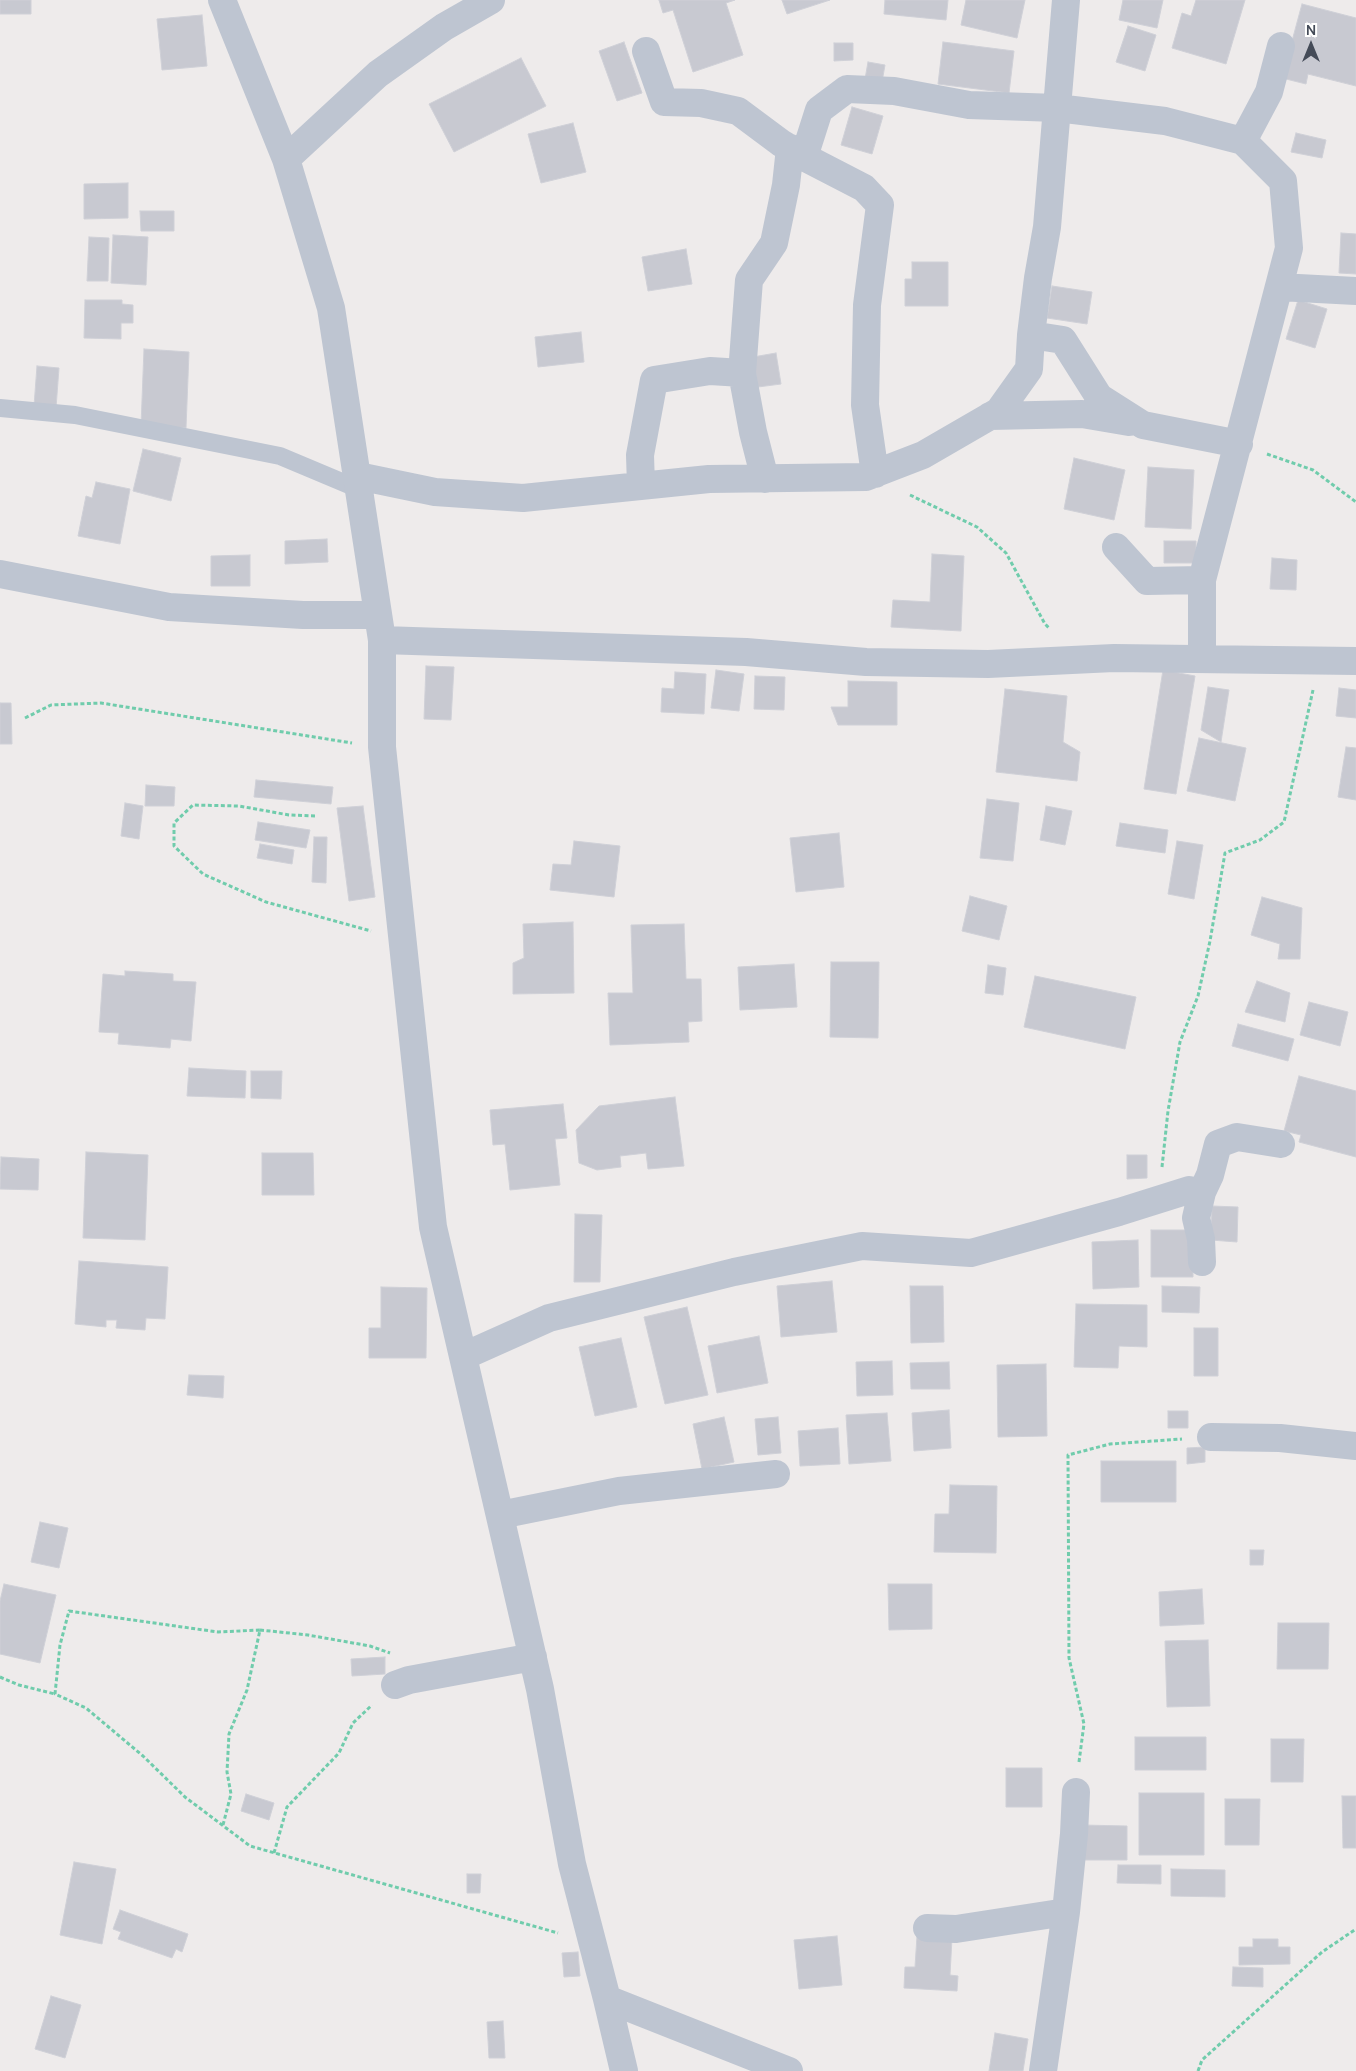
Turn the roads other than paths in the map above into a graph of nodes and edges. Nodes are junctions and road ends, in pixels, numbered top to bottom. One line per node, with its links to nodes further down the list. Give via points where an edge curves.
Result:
1 (222, 0): 9 (street)
2 (491, 0): 9 (street, via 378,74)
3 (1066, 0): 6 (street)
4 (1281, 46): 7 (street, via 1269,92)
5 (646, 51): 8 (street, via 664,102 738,111)
6 (1056, 108): 7 (street, via 1164,121); 8 (street, via 969,105 894,91 847,89 820,110); 12 (street, via 1047,227)
7 (1243, 141): 10 (street, via 1283,181 1289,248)
8 (797, 152): 13 (street, via 786,185 774,243 749,280); 18 (street, via 864,188 880,205 867,305 865,405)
9 (286, 159): 20 (street, via 331,308)
10 (1279, 287): 11 (street); 17 (street)
11 (1356, 291)
12 (1030, 336): 15 (street, via 1029,369 998,412); 16 (street, via 1063,340 1099,397)
13 (742, 373): 19 (street); 21 (street, via 710,371 654,380 640,455)
14 (0, 408): 20 (lane, via 75,415 280,456)
15 (990, 416): 16 (street, via 1082,414); 18 (street, via 923,455)
16 (1143, 425): 17 (street)
17 (1239, 444): 24 (street)
18 (875, 474): 19 (street, via 866,478)
19 (765, 478): 21 (street, via 709,479)
20 (359, 483): 21 (street, via 523,498); 25 (street)
21 (641, 486)
22 (1116, 547): 24 (street, via 1147,581)
23 (0, 574): 25 (street, via 169,607 303,615)
24 (1202, 580): 26 (street)
25 (380, 627): 26 (street, via 866,662 988,664); 31 (street, via 382,747 433,1227)
26 (1202, 658): 27 (street)
27 (1356, 661)
28 (1281, 1144): 29 (street, via 1237,1136 1218,1144)
29 (1202, 1192): 30 (street, via 1196,1218); 31 (street, via 1189,1190 971,1253 862,1246 734,1272 549,1318)
30 (1202, 1262)
31 (464, 1356): 35 (street)
32 (1211, 1437): 33 (street, via 1280,1438)
33 (1356, 1446)
34 (776, 1474): 35 (street, via 619,1492)
35 (500, 1515): 36 (street)
36 (533, 1658): 37 (street); 41 (street, via 572,1864)
37 (395, 1685)
38 (1076, 1792): 39 (street)
39 (1066, 1912): 40 (street, via 956,1929); 44 (street)
40 (928, 1928)
41 (607, 1999): 42 (street); 43 (street)
42 (624, 2071)
43 (789, 2071)
44 (1043, 2071)

